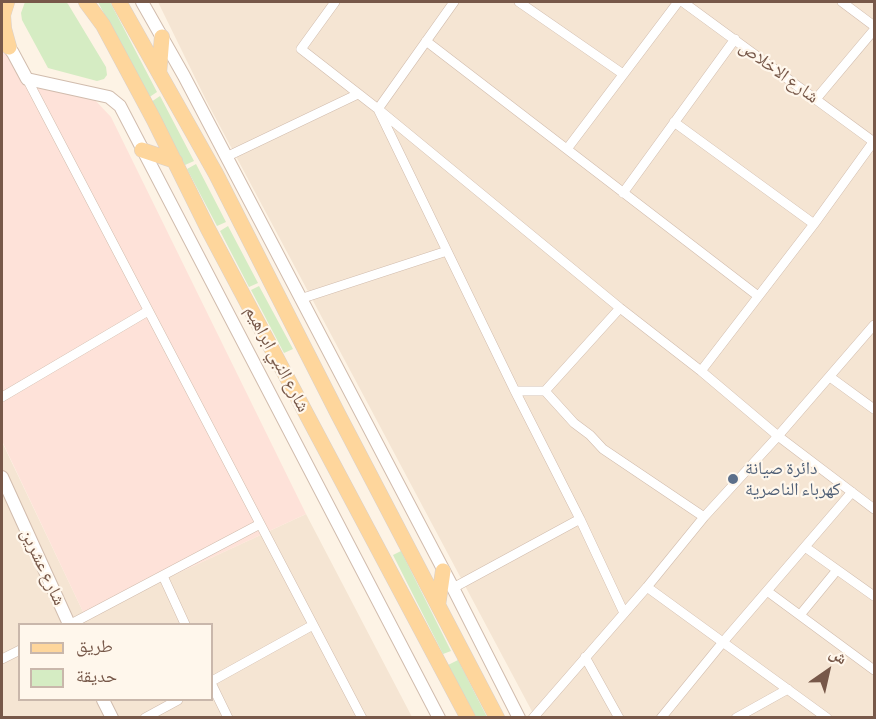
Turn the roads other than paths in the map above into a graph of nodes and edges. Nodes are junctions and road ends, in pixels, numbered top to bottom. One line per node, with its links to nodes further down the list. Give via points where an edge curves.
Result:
1 (7, 2): 14 (main road, via 3,15)
2 (86, 2): 27 (main road, شارع النبي ابراهيم, via 103,25)
3 (119, 2): 16 (main road, شارع النبي ابراهيم)
4 (142, 2): 12 (street)
5 (335, 2): 19 (street, via 301,49)
6 (454, 2): 15 (street)
7 (519, 2): 17 (street)
8 (678, 2): 17 (street)
9 (684, 2): 13 (street, شارع الاخلاص)
10 (842, 2): 11 (street)
11 (874, 28): 20 (street)
12 (162, 38): 16 (main road); 26 (street)
13 (735, 39): 20 (street, شارع الاخلاص); 22 (street)
14 (5, 41): 18 (street)
15 (426, 41): 21 (street); 24 (street)
16 (159, 73): 43 (main road, شارع النبي ابراهيم, via 216,174)
17 (623, 74): 24 (street)
18 (27, 79): 25 (street, via 109,97 120,106); 34 (street)
19 (358, 94): 21 (street); 26 (street)
20 (816, 99): 23 (street, شارع الاخلاص)
21 (378, 109): 30 (street); 33 (street)
22 (674, 122): 28 (street); 29 (street)
23 (874, 142): 29 (street)
24 (567, 149): 28 (street)
25 (142, 150): 27 (main road); 80 (street)
26 (226, 158): 32 (street)
27 (175, 161): 44 (main road, شارع النبي ابراهيم)
28 (623, 193): 31 (street)
29 (814, 224): 31 (street)
30 (447, 251): 32 (street); 38 (street)
31 (758, 296): 36 (street)
32 (300, 299): 53 (street)
33 (620, 308): 36 (street); 39 (street)
34 (148, 311): 40 (street); 50 (street)
35 (874, 325): 37 (street)
36 (700, 371): 42 (street)
37 (830, 377): 41 (street); 42 (street)
38 (515, 390): 39 (street); 49 (street)
39 (545, 391): 48 (street, via 603,449)
40 (2, 397)
41 (874, 410)
42 (778, 436): 46 (street); 48 (street)
43 (352, 441): 44 (main road); 59 (main road, شارع النبي ابراهيم)
44 (328, 454): 81 (main road, شارع النبي ابراهيم)
45 (2, 477): 62 (street, شارع عشرين)
46 (852, 492): 47 (street); 51 (street)
47 (874, 509)
48 (704, 517): 55 (street)
49 (580, 519): 56 (street); 60 (street)
50 (260, 524): 54 (street); 65 (street)
51 (805, 547): 52 (street); 57 (street)
52 (837, 570): 58 (street); 61 (street)
53 (443, 571): 56 (street); 59 (main road)
54 (163, 576): 63 (street); 64 (street)
55 (647, 587): 60 (street); 66 (street)
56 (453, 588): 83 (street)
57 (767, 591): 61 (street); 66 (street)
58 (874, 596)
59 (438, 605): 82 (main road, شارع النبي ابراهيم)
60 (624, 613): 68 (street)
61 (800, 615): 70 (street)
62 (70, 623)
63 (72, 623)
64 (185, 623)
65 (313, 625): 71 (street); 79 (street)
66 (723, 642): 73 (street); 86 (street)
67 (18, 651): 69 (street)
68 (585, 657): 84 (street); 85 (street)
69 (2, 658)
70 (874, 670)
71 (213, 682)
72 (213, 685): 78 (street)
73 (788, 689): 87 (street); 88 (street)
74 (105, 701): 76 (street)
75 (174, 701): 77 (street)
76 (112, 717)
77 (145, 717)
78 (228, 717)
79 (362, 717)
80 (440, 717)
81 (468, 717)
82 (497, 717)
83 (519, 717)
84 (533, 717)
85 (619, 717)
86 (661, 717)
87 (736, 717)
88 (827, 717)

